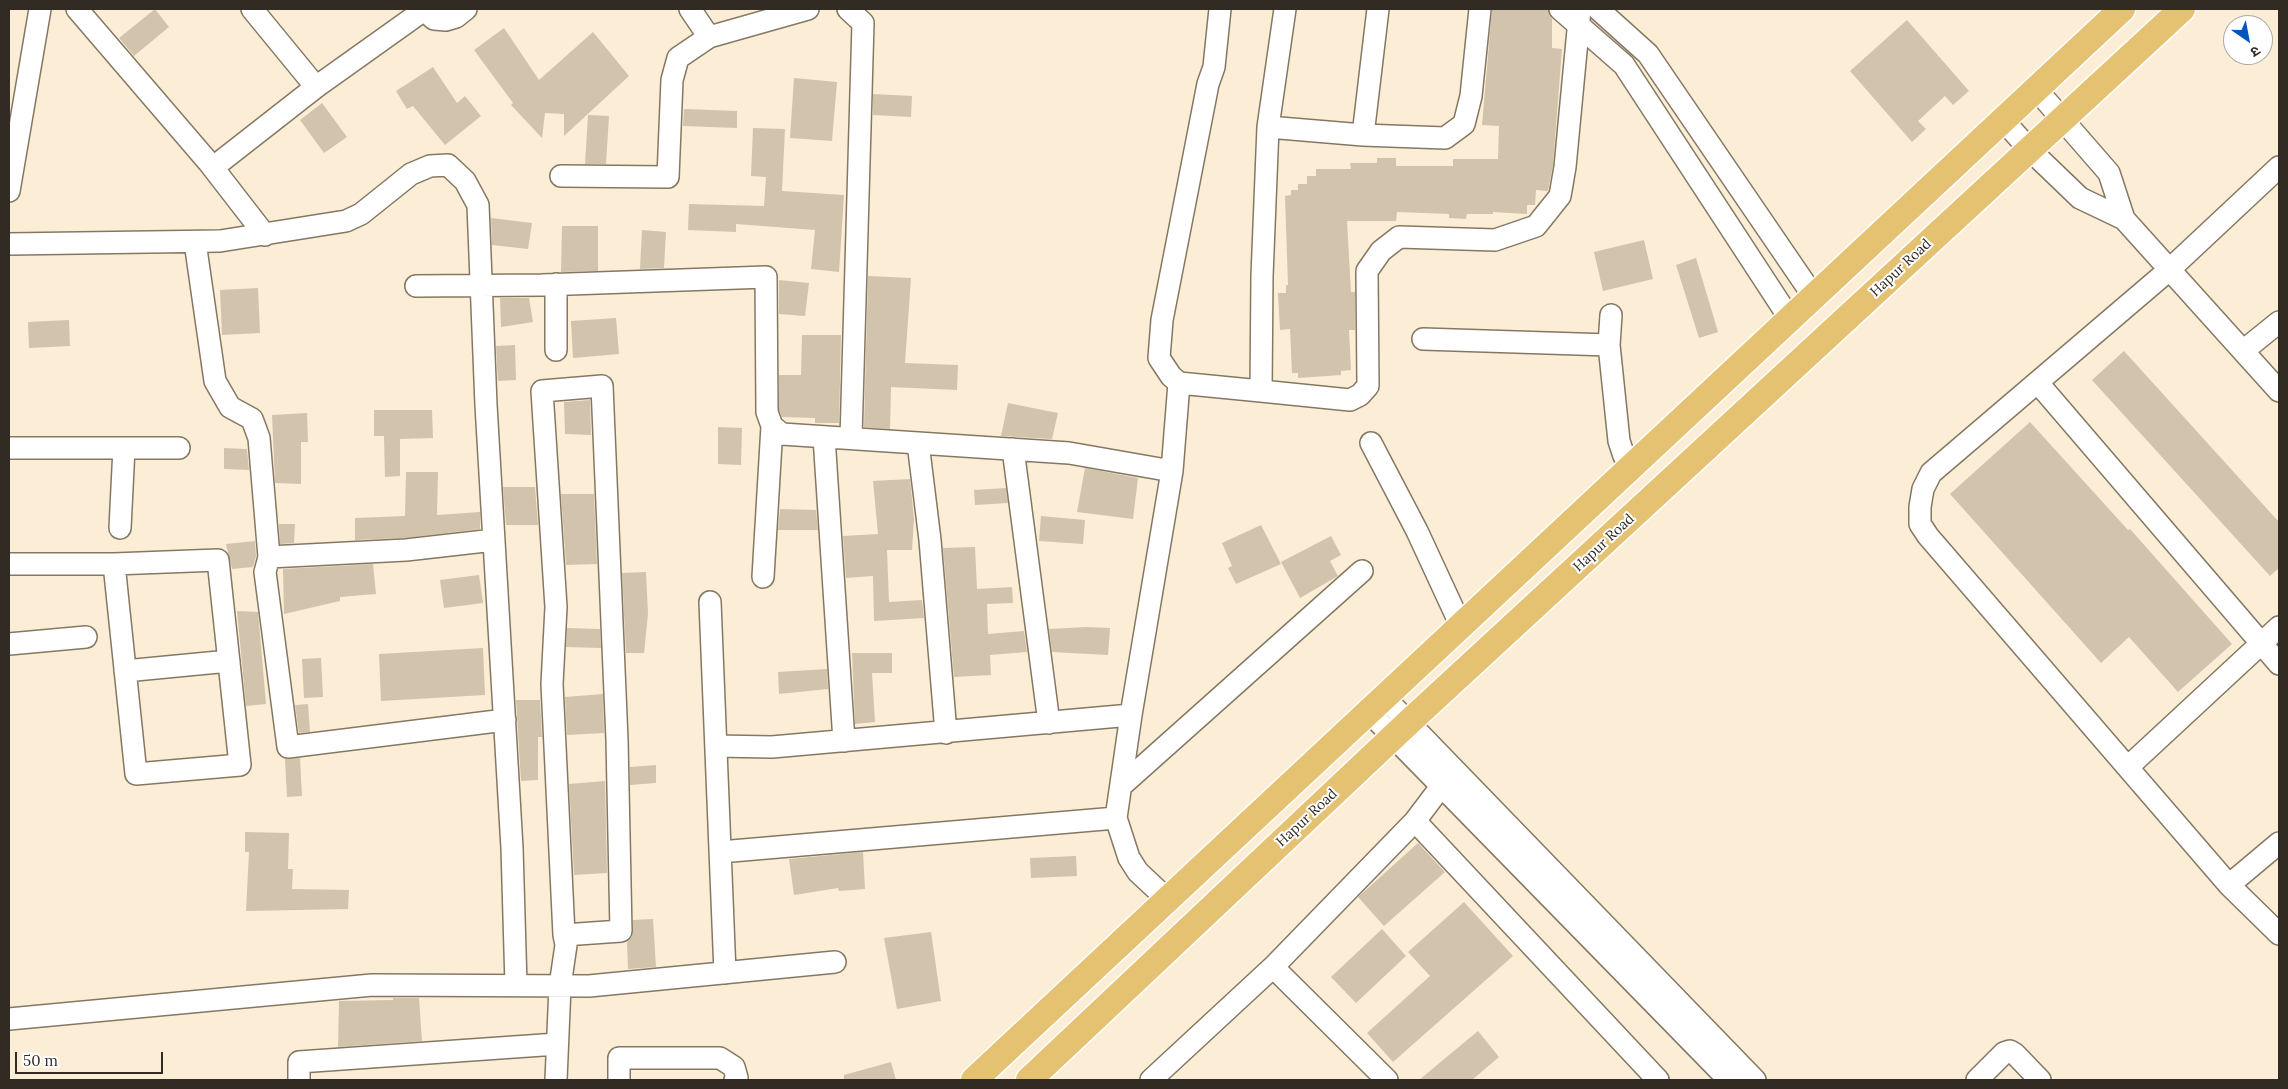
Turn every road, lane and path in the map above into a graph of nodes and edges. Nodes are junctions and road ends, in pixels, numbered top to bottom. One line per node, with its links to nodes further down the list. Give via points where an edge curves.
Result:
1 (40, 9): 30 (street)
2 (252, 9): 19 (street)
3 (423, 9): 4 (street, via 434,19 446,20); 19 (street)
4 (466, 9)
5 (690, 9): 18 (street)
6 (808, 9): 18 (street)
7 (848, 9): 54 (street, via 863,23)
8 (1220, 9): 48 (street, via 1214,67 1162,320 1159,358)
9 (1285, 9): 23 (street)
10 (1378, 9): 24 (street)
11 (1480, 9): 24 (street, via 1472,96 1464,124 1445,138)
12 (1560, 9): 17 (street)
13 (1598, 9): 29 (street, via 1648,54)
14 (2122, 9): 20 (main road)
15 (2182, 9): 21 (main road, Hapur Road)
16 (82, 10): 26 (street)
17 (1580, 17): 31 (street, via 1624,66); 51 (street, via 1560,196 1536,226 1496,240 1399,237 1381,251 1367,271 1368,386 1360,395 1350,400)
18 (708, 37): 28 (street, via 678,58 672,80 668,177)
19 (316, 87): 26 (street, via 216,165)
20 (2036, 89): 21 (street); 22 (main road)
21 (2063, 119): 25 (main road, Hapur Road); 32 (street, via 2109,173)
22 (2003, 120): 25 (street); 40 (main road)
23 (1268, 127): 24 (street); 51 (street)
24 (1363, 135)
25 (2029, 149): 32 (street, via 2080,198); 83 (main road, Hapur Road)
26 (210, 164): 33 (street)
27 (2279, 167): 36 (street)
28 (561, 176)
29 (1734, 179): 31 (street); 40 (street)
30 (9, 191)
31 (1710, 196): 42 (street)
32 (2124, 220): 36 (street)
33 (265, 234): 34 (street); 39 (street, via 346,221 361,214 411,174 430,166 448,165 466,180 478,205)
34 (194, 242): 35 (street); 65 (street, via 215,381 230,408 252,419 259,438)
35 (9, 244)
36 (2170, 270): 47 (street); 49 (street)
37 (556, 284): 39 (street); 46 (street); 52 (street, via 766,277 767,412)
38 (416, 286): 39 (street)
39 (481, 286): 64 (street)
40 (1814, 297): 42 (main road)
41 (1611, 315): 45 (street)
42 (1790, 320): 61 (main road)
43 (2279, 322): 47 (street)
44 (1423, 339): 45 (street)
45 (1609, 345): 61 (street, via 1619,441 1624,456)
46 (556, 350)
47 (2244, 351): 50 (street)
48 (1179, 383): 51 (street); 62 (street)
49 (2038, 383): 75 (street); 87 (street, via 1932,473 1923,489 1920,524)
50 (2279, 391)
51 (1261, 392)
52 (772, 426): 53 (street, via 782,434); 69 (street)
53 (824, 436): 54 (street); 85 (street)
54 (851, 438): 55 (street)
55 (918, 443): 60 (street); 84 (street, via 930,540)
56 (1372, 444): 71 (street)
57 (9, 448): 58 (street)
58 (124, 448): 59 (street); 63 (street)
59 (179, 448)
60 (1013, 449): 62 (street, via 1069,453); 82 (street)
61 (1637, 463): 71 (main road)
62 (1172, 471): 80 (street)
63 (120, 528)
64 (494, 540): 65 (street, via 406,550); 81 (street)
65 (268, 557): 81 (street, via 265,572 288,747)
66 (9, 564): 67 (street)
67 (114, 564): 76 (street, via 218,560); 78 (street)
68 (1362, 571): 89 (street)
69 (764, 577)
70 (710, 602): 86 (street)
71 (1461, 626): 79 (main road)
72 (2279, 627): 75 (street)
73 (86, 637): 74 (street)
74 (9, 644)
75 (2261, 644): 77 (street); 87 (street)
76 (229, 661): 78 (street); 78 (street, via 240,765 136,774)
77 (2279, 664)
78 (125, 671)
79 (1376, 704): 83 (street); 96 (main road)
80 (1131, 715): 82 (street); 89 (street)
81 (505, 720): 102 (street)
82 (1049, 723): 84 (street)
83 (1401, 730): 88 (street); 90 (street); 111 (main road, Hapur Road)
84 (946, 733): 85 (street)
85 (844, 741): 86 (street, via 772,747)
86 (716, 746): 94 (street)
87 (2128, 767): 95 (street)
88 (1455, 768): 90 (street); 116 (street)
89 (1121, 786): 91 (street)
90 (1441, 786): 92 (street); 115 (street)
91 (1116, 818): 94 (street); 96 (street, via 1129,858 1138,872)
92 (1415, 821): 100 (street); 114 (street)
93 (2279, 843): 95 (street)
94 (720, 852): 101 (street)
95 (2229, 884): 97 (street)
96 (1168, 900): 110 (main road)
97 (2279, 934)
98 (564, 935): 98 (street, via 621,931 618,740 602,386 542,391 556,607 552,684); 103 (street, via 566,945)
99 (835, 962): 101 (street)
100 (1273, 967): 112 (street); 113 (street)
101 (724, 973): 103 (street)
102 (516, 985): 103 (street); 104 (street, via 372,985)
103 (560, 986): 105 (street)
104 (9, 1019)
105 (558, 1044): 106 (street, via 299,1062); 107 (street)
106 (299, 1080)
107 (556, 1080)
108 (619, 1080): 109 (street, via 619,1058 720,1058 734,1067 738,1078)
109 (735, 1080)
110 (974, 1080)
111 (1029, 1080)
112 (1151, 1080)
113 (1388, 1080)
114 (1658, 1080)
115 (1729, 1080)
116 (1755, 1080)
117 (1977, 1080): 118 (street, via 2010,1051)
118 (2040, 1080)

